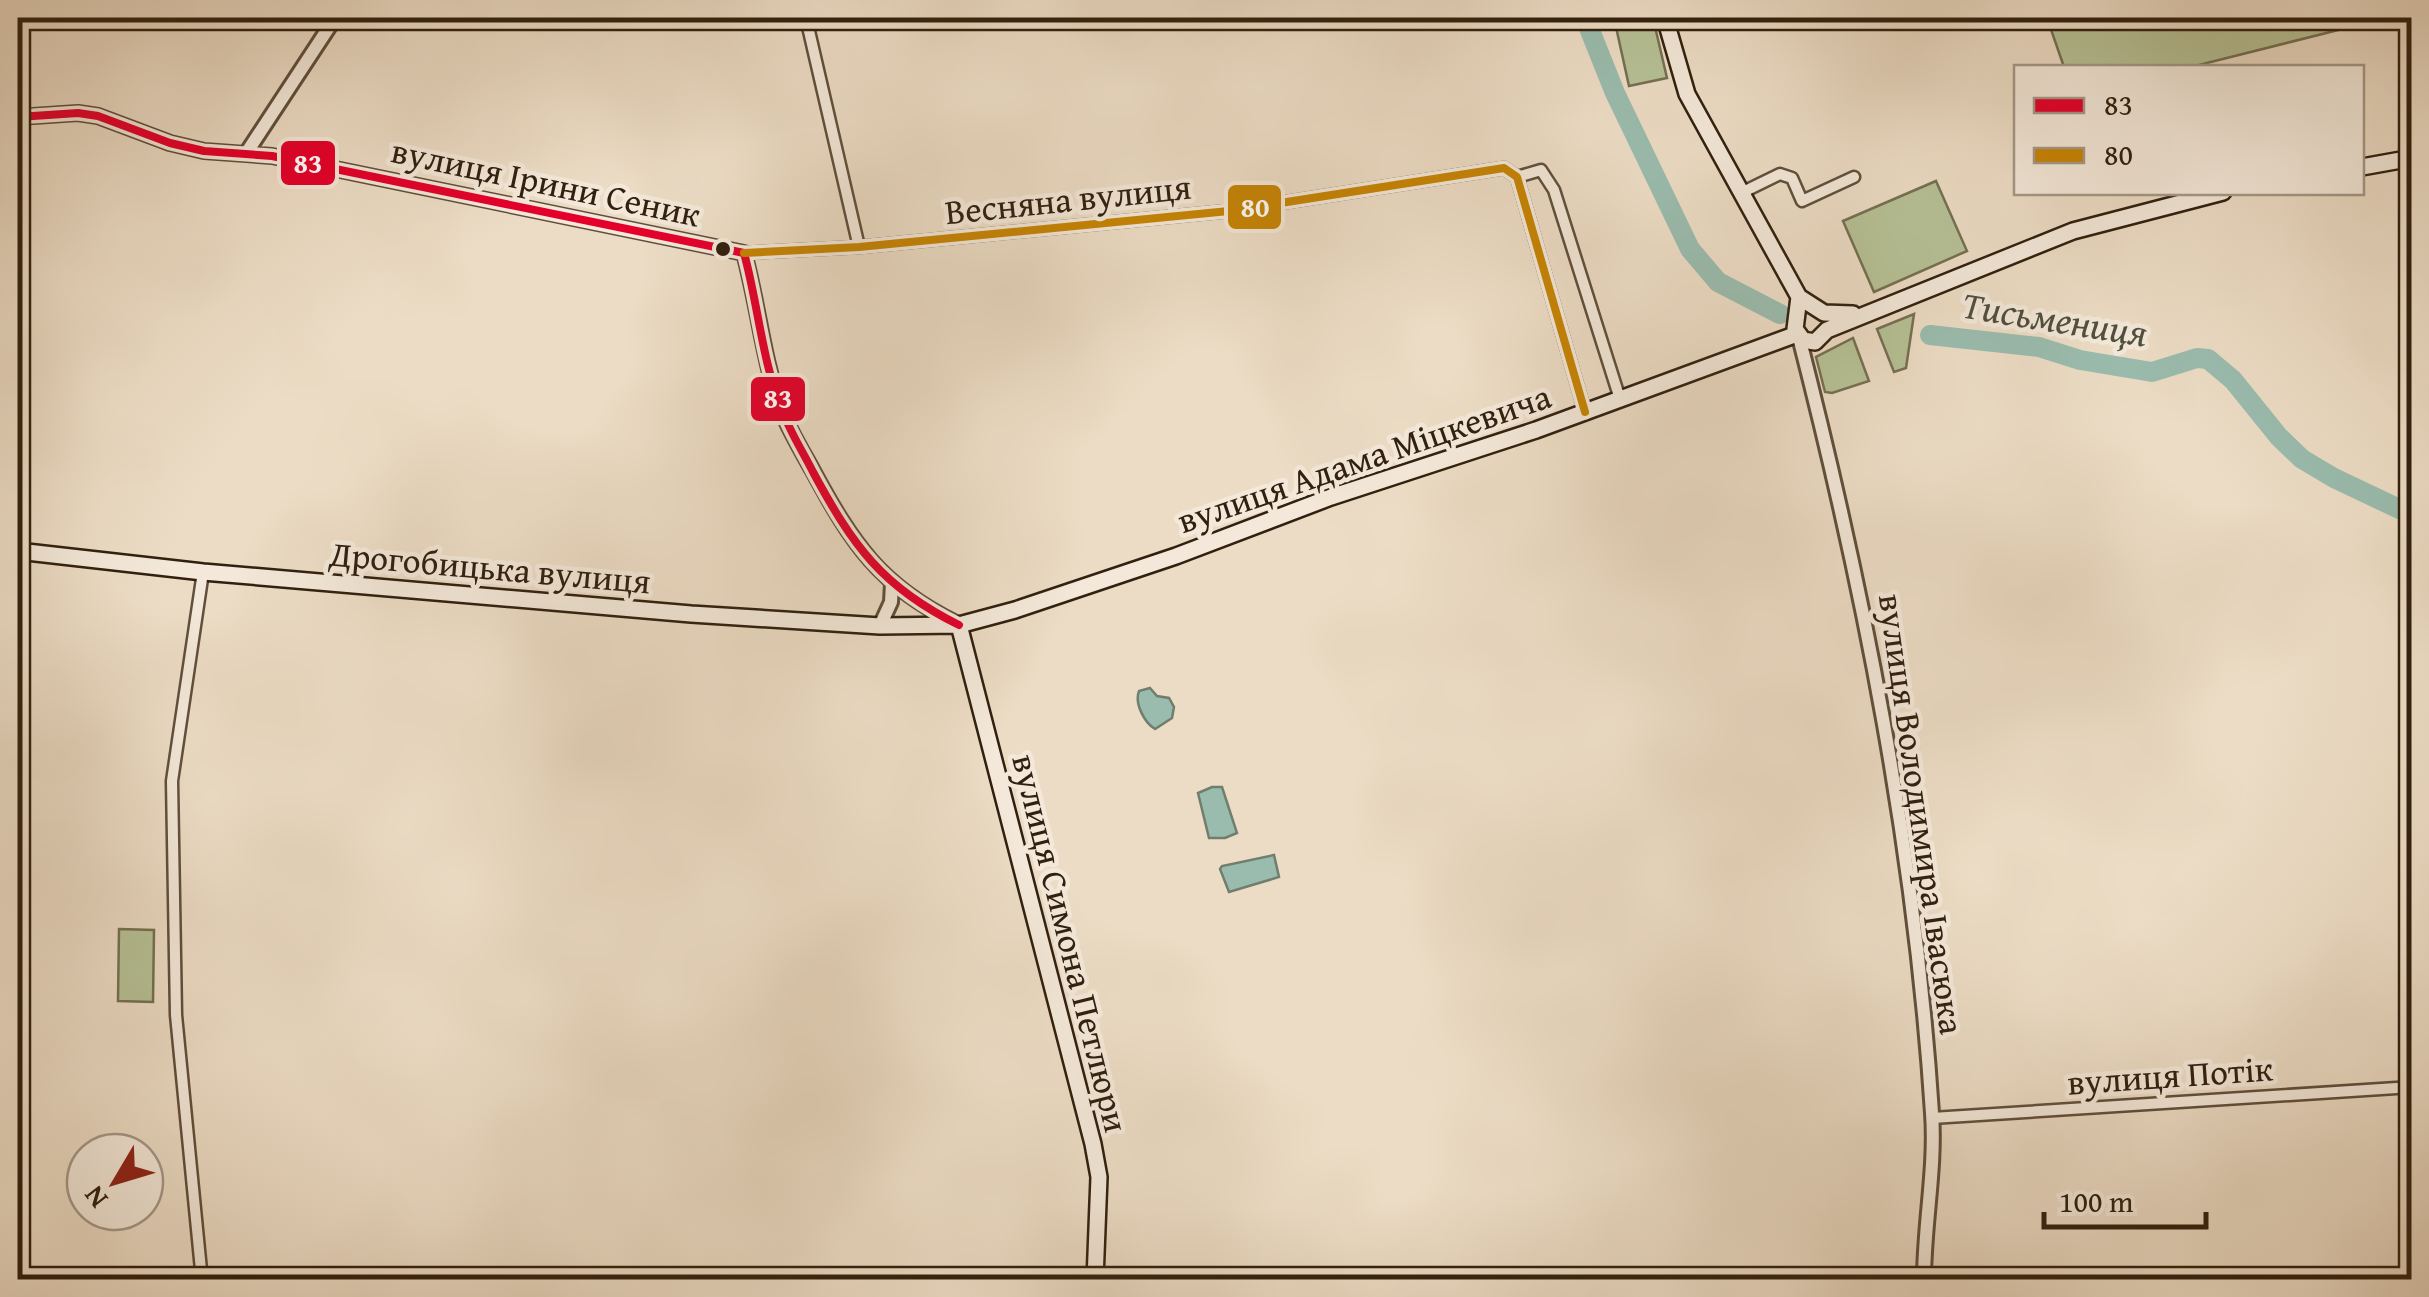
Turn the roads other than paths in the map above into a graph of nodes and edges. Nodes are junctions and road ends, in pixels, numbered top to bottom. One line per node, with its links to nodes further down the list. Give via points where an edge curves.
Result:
1 (335, 18): 5 (street)
2 (806, 18): 12 (street)
3 (1666, 18): 10 (main road, via 1687,94)
4 (18, 117): 5 (street, вулиця Ірини Сеник, via 98,116 170,143)
5 (248, 152): 13 (street, вулиця Ірини Сеник)
6 (2412, 158): 7 (main road)
7 (2364, 167)
8 (1518, 177): 12 (street, Весняна вулиця, via 1504,168 1229,211); 18 (street, Весняна вулиця, via 1541,170 1554,190); 19 (street)
9 (1854, 177): 10 (street, via 1802,201 1792,178 1780,174)
10 (1741, 193): 14 (main road)
11 (2211, 195): 15 (main road, вулиця Адама Міцкевича, via 2073,230)
12 (859, 247): 13 (street, Весняна вулиця)
13 (744, 253): 22 (street, вулиця Ірини Сеник, via 781,409 858,549)
14 (1799, 298): 16 (main road); 17 (main road)
15 (1877, 309): 16 (main road); 17 (main road, вулиця Адама Міцкевича)
16 (1818, 311): 17 (main road, via 1825,317)
17 (1803, 334): 18 (main road, вулиця Адама Міцкевича); 26 (street, вулиця Володимира Івасюка, via 1882,706)
18 (1620, 399): 19 (main road, вулиця Адама Міцкевича)
19 (1585, 412): 23 (main road, вулиця Адама Міцкевича)
20 (18, 551): 21 (main road, Дрогобицька вулиця)
21 (204, 572): 24 (main road, Дрогобицька вулиця); 27 (street, via 172,781 176,1016)
22 (892, 583): 23 (street, вулиця Ірини Сеник); 24 (street)
23 (959, 625): 24 (main road, Дрогобицька вулиця); 28 (main road, вулиця Симона Петлюри, via 1093,1144 1099,1177)
24 (880, 626)
25 (2412, 1087): 26 (street, вулиця Потік)
26 (1932, 1118): 29 (street, вулиця Володимира Івасюка)
27 (202, 1280)
28 (1095, 1280)
29 (1924, 1280)

